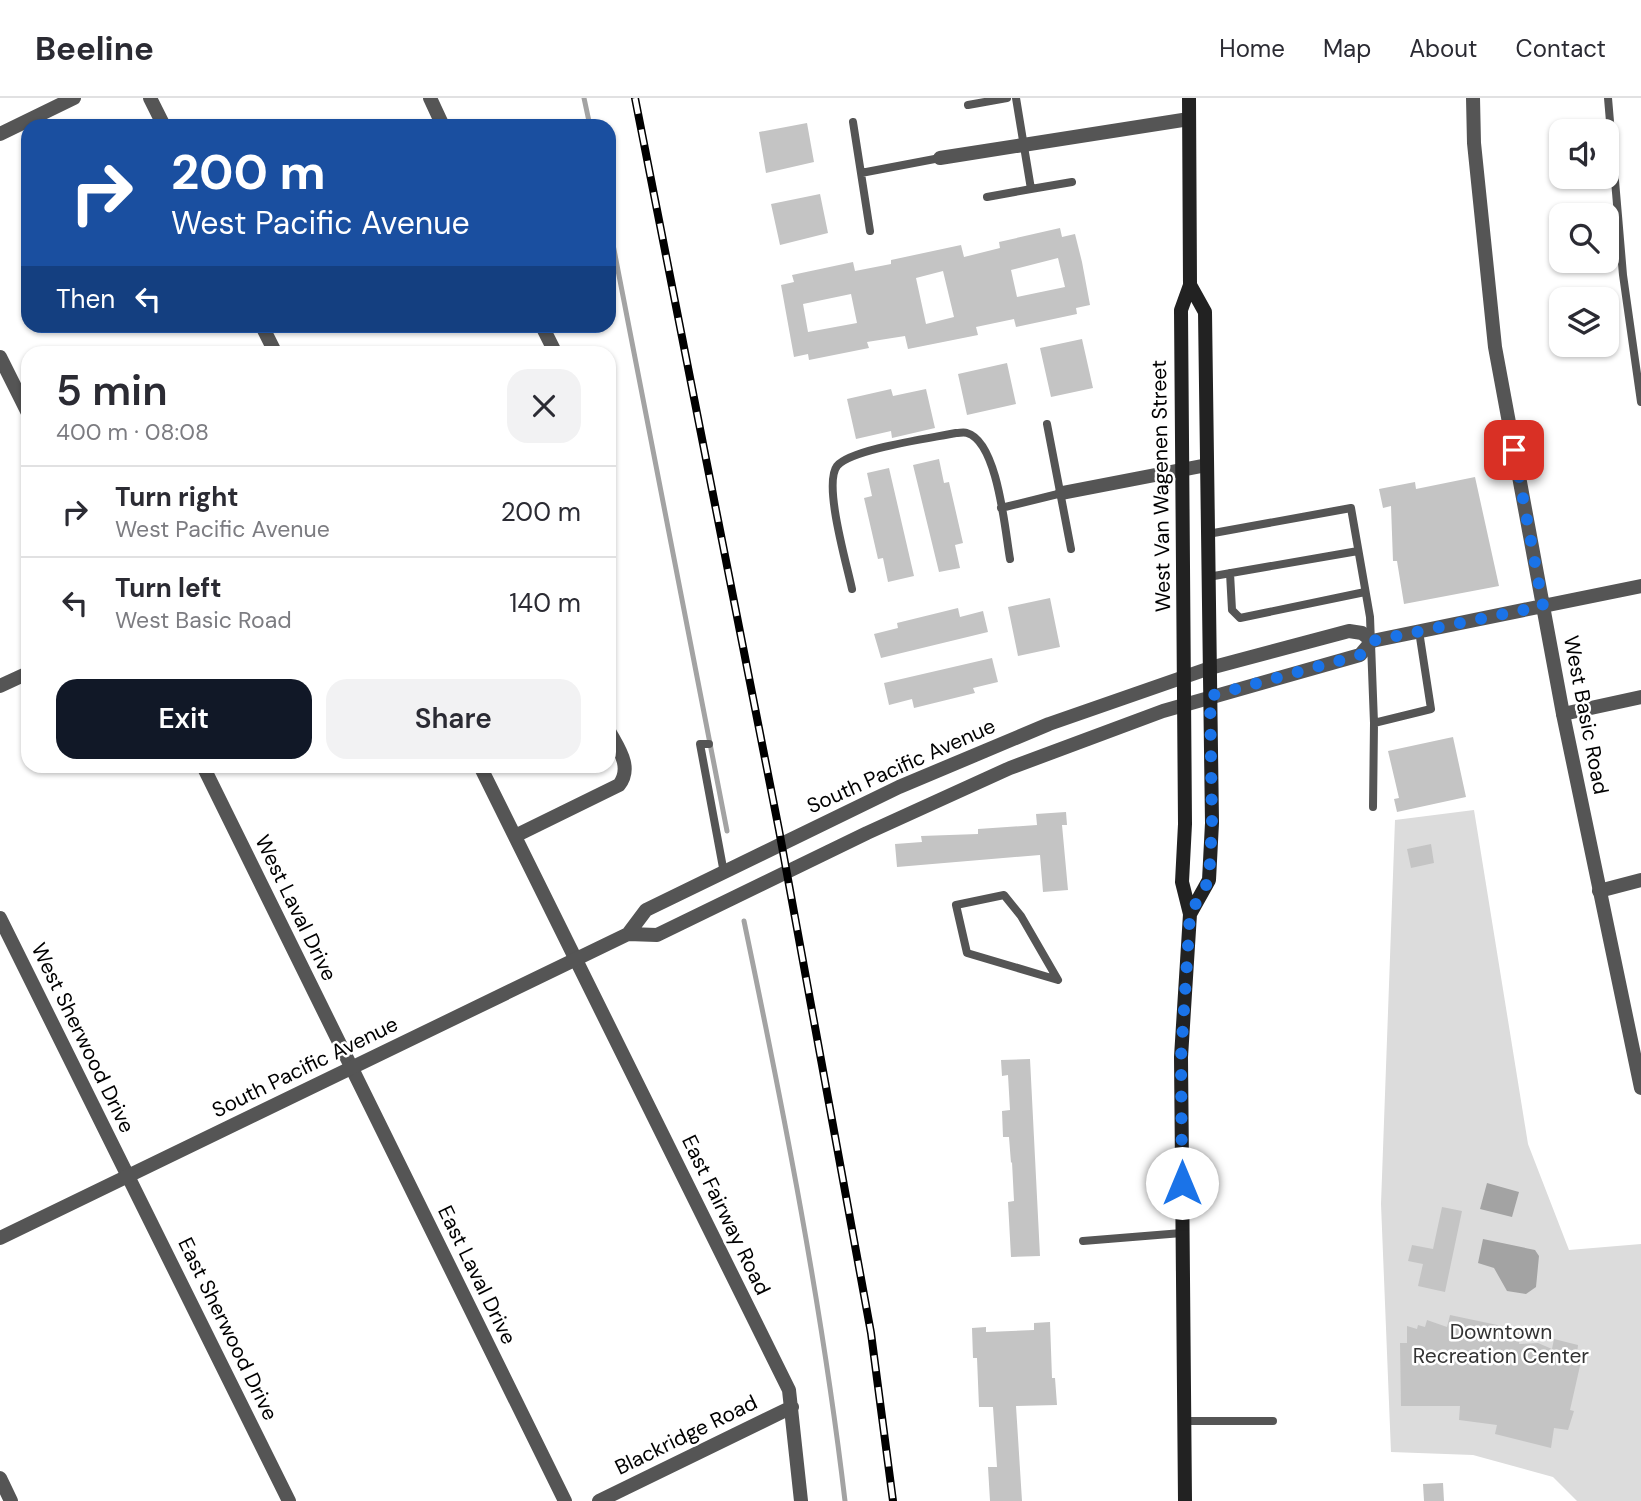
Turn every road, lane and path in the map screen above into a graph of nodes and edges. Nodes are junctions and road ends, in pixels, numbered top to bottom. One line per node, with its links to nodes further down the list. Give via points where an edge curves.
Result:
1 (74, 98): 10 (street)
2 (150, 98): 11 (street)
3 (430, 98): 12 (street)
4 (1007, 98): 9 (lane)
5 (1016, 98): 17 (lane)
6 (1189, 98): 13 (main road, West Van Wagenen Street)
7 (1473, 98): 42 (street, West Basic Road, via 1495,347)
8 (1608, 98): 27 (lane, via 1623,275)
9 (968, 105)
10 (31, 119)
11 (160, 119)
12 (440, 119)
13 (1189, 119): 17 (street); 24 (main road, West Van Wagenen Street)
14 (853, 122): 19 (lane)
15 (21, 124): 16 (street)
16 (0, 134)
17 (1024, 145): 18 (street); 21 (lane)
18 (940, 158): 19 (lane)
19 (861, 173): 23 (lane)
20 (1072, 182): 21 (lane)
21 (1031, 189): 22 (lane)
22 (987, 197)
23 (870, 231)
24 (1190, 285): 29 (main road, West Van Wagenen Street, via 1205,312); 30 (main road, West Van Wagenen Street, via 1181,310)
25 (0, 357): 26 (street)
26 (21, 399)
27 (1641, 402)
28 (1047, 424): 31 (lane)
29 (1207, 466): 30 (street); 33 (main road, West Van Wagenen Street)
30 (1182, 470): 31 (street); 47 (main road, West Van Wagenen Street)
31 (1062, 494): 32 (lane); 34 (lane)
32 (1001, 509): 36 (lane); 40 (lane, via 992,463 969,433 847,459 836,467 831,491)
33 (1208, 534): 35 (lane, via 1350,508); 38 (main road, West Van Wagenen Street)
34 (1071, 549)
35 (1358, 551): 37 (lane); 41 (lane)
36 (1010, 559)
37 (1230, 573): 38 (lane); 41 (lane, via 1232,610 1240,618)
38 (1208, 577): 45 (main road, West Van Wagenen Street)
39 (1641, 586): 42 (street)
40 (852, 589)
41 (1365, 592): 44 (lane)
42 (1543, 606): 43 (street); 52 (street, West Basic Road)
43 (1419, 631): 44 (street); 53 (lane, via 1431,709)
44 (1372, 641): 45 (street, South Pacific Avenue, via 1349,631); 49 (street, South Pacific Avenue, via 1360,655); 53 (lane)
45 (1210, 674): 47 (street, South Pacific Avenue); 49 (main road, West Van Wagenen Street)
46 (21, 676): 48 (street)
47 (1184, 682): 51 (main road, West Van Wagenen Street); 60 (street, South Pacific Avenue, via 1049,724 952,764)
48 (0, 686)
49 (1210, 696): 51 (street, South Pacific Avenue); 63 (main road, West Van Wagenen Street, via 1209,880)
50 (1641, 697): 52 (street)
51 (1185, 705): 63 (main road, West Van Wagenen Street, via 1182,882); 65 (street, South Pacific Avenue, via 974,784 657,935)
52 (1563, 714): 62 (street, West Basic Road)
53 (1374, 723): 58 (lane)
54 (709, 744): 60 (lane, via 700,744)
55 (616, 745): 59 (street, via 626,765 619,785)
56 (206, 773): 69 (street, West Laval Drive)
57 (484, 773): 59 (street, East Fairway Road)
58 (1373, 807)
59 (515, 836): 67 (street, East Fairway Road)
60 (724, 873): 65 (street, South Pacific Avenue, via 646,910)
61 (1641, 880): 62 (street)
62 (1599, 891): 68 (street, West Basic Road)
63 (1190, 914): 72 (main road, via 1181,1057)
64 (0, 918): 71 (street, West Sherwood Drive)
65 (628, 934): 67 (street, South Pacific Avenue)
66 (967, 953): 66 (lane, via 1045,976 1058,980 1004,895 956,905)
67 (576, 960): 69 (street, South Pacific Avenue); 75 (street, East Fairway Road, via 789,1390)
68 (1638, 1058): 70 (street, West Basic Road)
69 (352, 1068): 71 (street, South Pacific Avenue); 81 (street, East Laval Drive)
70 (1641, 1088)
71 (128, 1176): 73 (street, South Pacific Avenue); 80 (street, East Sherwood Drive)
72 (1182, 1233): 74 (lane); 77 (main road)
73 (0, 1238)
74 (1083, 1241)
75 (792, 1407): 82 (street, Blackridge Road); 83 (street, East Fairway Road)
76 (1273, 1420): 77 (lane)
77 (1184, 1421): 84 (main road)
78 (0, 1478): 79 (street)
79 (12, 1501)
80 (289, 1501)
81 (565, 1501)
82 (599, 1501)
83 (801, 1501)
84 (1185, 1501)

